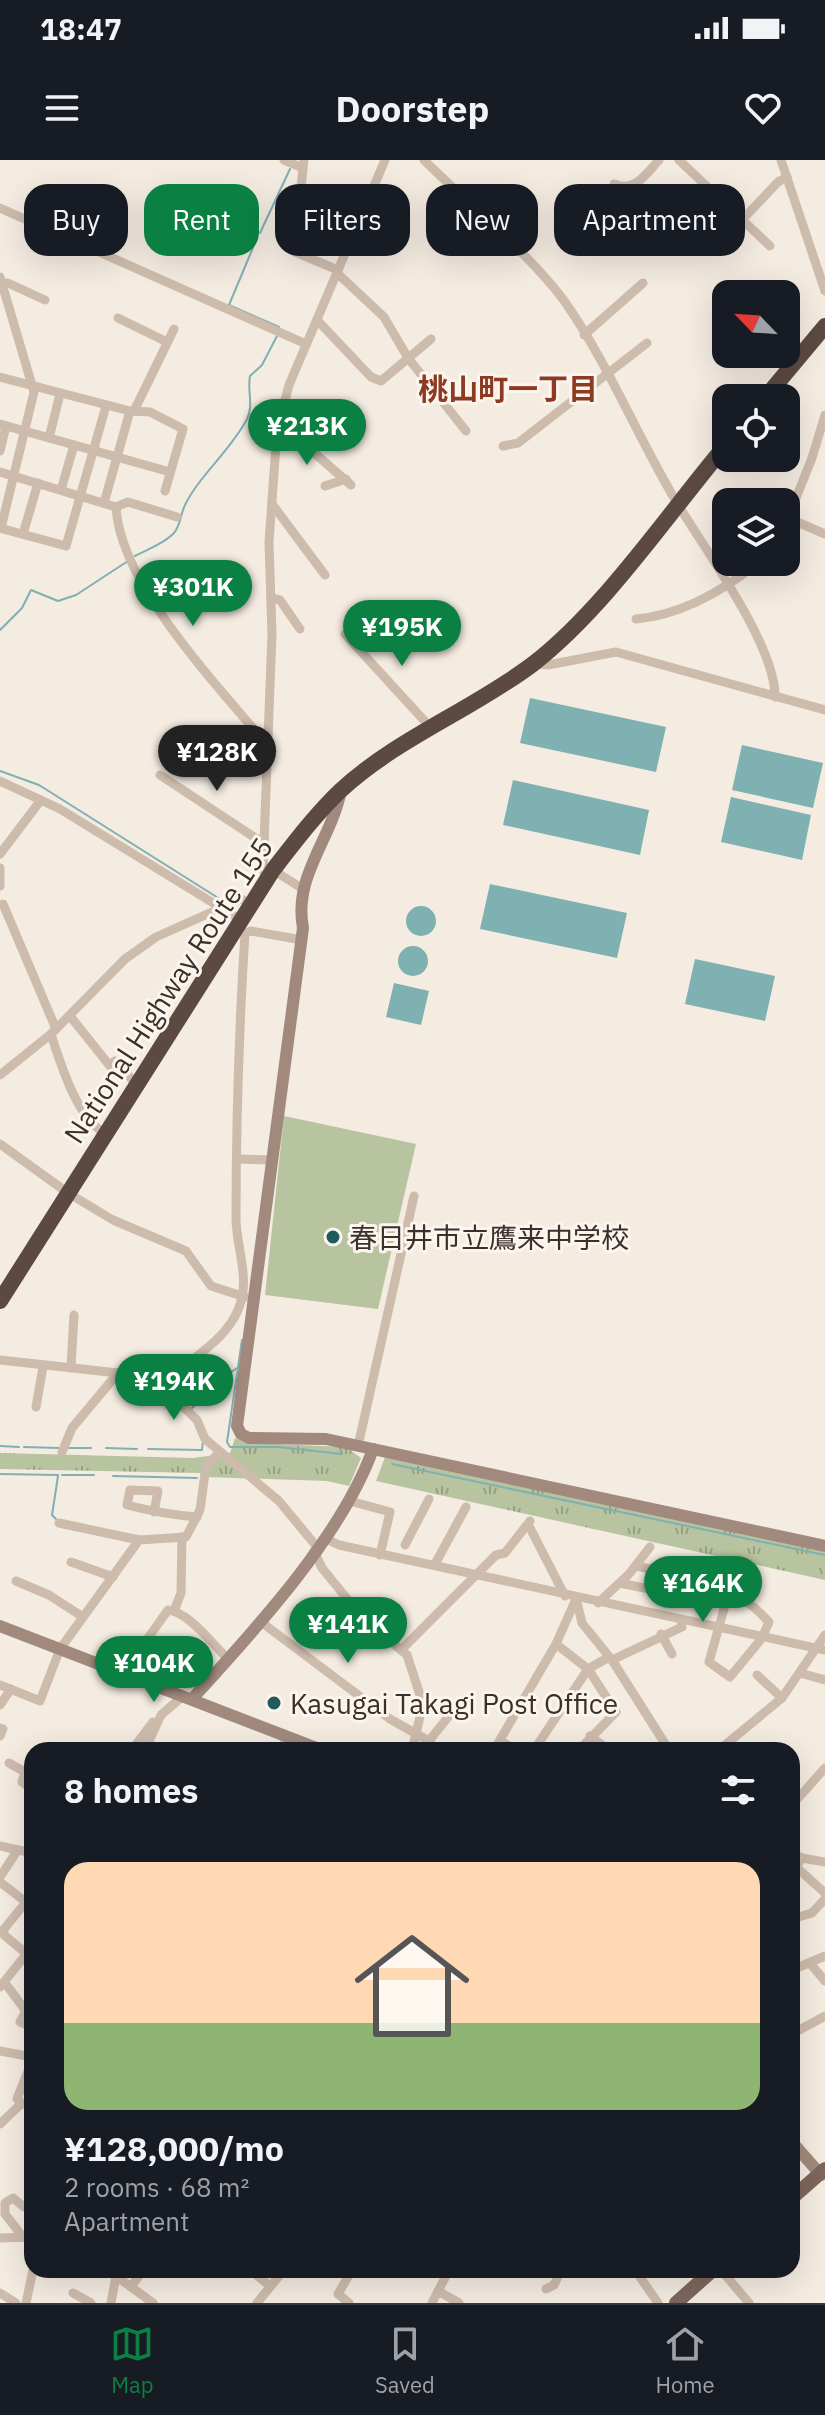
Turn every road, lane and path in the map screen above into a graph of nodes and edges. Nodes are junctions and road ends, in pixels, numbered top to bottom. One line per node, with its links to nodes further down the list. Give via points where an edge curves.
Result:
1 (284, 160): 7 (street)
2 (385, 160): 15 (street)
3 (424, 160): 24 (street, via 564,301)
4 (659, 160): 9 (street)
5 (679, 160): 10 (street)
6 (781, 160): 8 (street)
7 (304, 164): 15 (street, via 295,252)
8 (787, 177): 12 (street); 18 (street)
9 (636, 184)
10 (704, 184)
11 (0, 208): 28 (street)
12 (745, 217)
13 (745, 223): 14 (street)
14 (770, 246)
15 (337, 271): 21 (street); 29 (street, via 384,317)
16 (1, 281): 19 (street); 34 (street)
17 (643, 283): 24 (street)
18 (825, 291)
19 (45, 300)
20 (118, 318): 26 (street)
21 (317, 320): 28 (street); 32 (street, via 371,377)
22 (825, 326): 33 (highway)
23 (174, 329): 26 (street)
24 (584, 335): 30 (street)
25 (431, 339): 29 (street)
26 (167, 342): 38 (street)
27 (647, 343): 30 (street)
28 (306, 344): 42 (street)
29 (408, 358): 32 (street); 43 (street)
30 (608, 376): 46 (street, via 518,443); 61 (street)
31 (0, 377): 34 (street)
32 (381, 381): 35 (street)
33 (777, 384)
34 (33, 386): 36 (street); 41 (street)
35 (389, 389)
36 (60, 394): 37 (street); 44 (street)
37 (106, 406): 38 (street); 47 (street)
38 (132, 410): 49 (street); 52 (street, via 183,429)
39 (825, 415): 56 (street)
40 (3, 425): 41 (street); 48 (street)
41 (25, 431): 44 (street); 53 (street)
42 (277, 431): 55 (street, via 304,444 348,482); 62 (street)
43 (466, 431)
44 (49, 438): 45 (street)
45 (74, 445): 47 (street); 57 (street)
46 (503, 446)
47 (93, 450): 49 (street); 59 (street)
48 (0, 451)
49 (117, 457): 52 (street); 60 (street)
50 (712, 462): 61 (highway, National Highway Route 155)
51 (0, 472): 53 (street)
52 (170, 472): 58 (street)
53 (15, 476): 54 (street); 66 (street)
54 (38, 483): 57 (street); 67 (street)
55 (325, 486)
56 (799, 488)
57 (61, 490): 59 (street)
58 (165, 491)
59 (81, 496): 60 (street); 67 (street, via 66,546)
60 (104, 503): 63 (street)
61 (677, 503): 71 (street); 78 (highway, National Highway Route 155, via 595,604)
62 (272, 504): 69 (street); 72 (street)
63 (116, 507): 64 (street, via 128,502); 82 (street, via 132,564 165,618)
64 (177, 517)
65 (800, 525): 68 (street)
66 (0, 528): 67 (street)
67 (23, 534)
68 (825, 534)
69 (325, 575)
70 (740, 576): 71 (street)
71 (729, 584): 73 (street, via 664,616); 79 (street, via 757,638)
72 (271, 598): 74 (street, via 280,600); 82 (street)
73 (636, 619)
74 (300, 629)
75 (369, 630): 77 (street)
76 (345, 634): 77 (street)
77 (360, 649): 81 (street)
78 (532, 664): 79 (street, via 616,652); 81 (highway, National Highway Route 155)
79 (775, 697): 80 (street)
80 (825, 710)
81 (431, 728): 85 (highway, National Highway Route 155)
82 (268, 746): 87 (street)
83 (160, 775): 87 (street)
84 (0, 781): 86 (street)
85 (341, 790): 90 (highway, National Highway Route 155); 92 (street, via 336,818)
86 (41, 800): 88 (street); 95 (street)
87 (264, 839): 90 (street)
88 (0, 854)
89 (0, 868): 91 (street)
90 (270, 875): 92 (street); 94 (highway, National Highway Route 155)
91 (0, 886)
92 (303, 889): 97 (street)
93 (3, 904): 99 (street)
94 (251, 904): 95 (street, via 241,899); 96 (highway, National Highway Route 155)
95 (219, 908): 96 (street); 98 (street, via 156,937 125,959)
96 (241, 927): 97 (street); 101 (highway, National Highway Route 155); 104 (street)
97 (302, 940): 105 (street)
98 (70, 1016): 99 (street); 101 (street, via 110,1066 115,1061)
99 (54, 1031): 100 (street); 102 (street, via 65,1076 94,1128)
100 (0, 1075)
101 (137, 1085): 102 (highway, National Highway Route 155)
102 (106, 1133): 106 (highway, National Highway Route 155)
103 (0, 1144): 106 (street)
104 (238, 1159): 105 (street); 108 (street)
105 (272, 1160): 109 (street)
106 (68, 1193): 108 (street, via 122,1224 186,1251 211,1286); 110 (highway, National Highway Route 155)
107 (414, 1196): 118 (street)
108 (242, 1297): 109 (street); 116 (street, via 223,1335)
109 (256, 1298): 118 (street, via 237,1426 241,1434)
110 (0, 1301)
111 (74, 1315): 114 (street)
112 (0, 1360): 113 (street)
113 (43, 1367): 114 (street); 117 (street)
114 (71, 1368): 115 (street)
115 (118, 1373): 116 (street); 120 (street, via 72,1428)
116 (166, 1383): 121 (street)
117 (36, 1407)
118 (358, 1446): 119 (street)
119 (373, 1449): 123 (street); 132 (street)
120 (62, 1452)
121 (219, 1453): 126 (street, via 203,1474); 130 (street, via 279,1501)
122 (429, 1499): 131 (street)
123 (350, 1501): 130 (street); 134 (street, via 390,1512)
124 (466, 1507): 136 (street)
125 (154, 1512): 126 (street)
126 (197, 1517): 128 (street)
127 (59, 1523): 129 (street)
128 (182, 1537): 129 (street); 145 (street, via 181,1593)
129 (139, 1540): 138 (street)
130 (318, 1545): 134 (street); 148 (street); 156 (street, via 343,1596)
131 (405, 1545)
132 (825, 1546)
133 (650, 1547): 137 (street)
134 (380, 1555): 139 (street)
135 (71, 1562): 138 (street)
136 (435, 1564)
137 (637, 1566): 141 (street); 141 (street, via 694,1579 683,1596)
138 (113, 1577): 146 (street)
139 (475, 1577): 142 (street); 142 (street, via 496,1555 505,1553 529,1523); 156 (street)
140 (16, 1581): 146 (street)
141 (620, 1583): 144 (street)
142 (565, 1596): 143 (street)
143 (576, 1598): 144 (street); 154 (street); 160 (street, via 582,1623)
144 (598, 1603): 147 (street)
145 (174, 1611): 159 (street); 162 (street, via 168,1610)
146 (83, 1617): 155 (street)
147 (681, 1620): 149 (street); 151 (street, via 682,1627)
148 (261, 1622): 159 (street); 174 (street)
149 (719, 1628): 153 (street); 153 (street, via 727,1598 740,1598 769,1622); 153 (street, via 709,1662 730,1677)
150 (1, 1630): 155 (street)
151 (661, 1634): 158 (street); 160 (street)
152 (825, 1635): 157 (street)
153 (762, 1638): 157 (street)
154 (556, 1644): 161 (street); 178 (street)
155 (60, 1649): 162 (street); 167 (street, via 40,1701)
156 (401, 1650): 174 (street, via 413,1666 423,1704)
157 (820, 1650): 163 (street)
158 (672, 1654)
159 (228, 1659): 168 (street)
160 (610, 1659): 161 (street); 189 (street)
161 (588, 1669): 177 (street, via 616,1708); 186 (street)
162 (123, 1673): 168 (street)
163 (800, 1673): 165 (street); 169 (street)
164 (757, 1675): 169 (street)
165 (825, 1680)
166 (0, 1685): 167 (street)
167 (11, 1689): 171 (street)
168 (187, 1697): 172 (street); 176 (street)
169 (782, 1698): 190 (street)
170 (460, 1702): 185 (street)
171 (0, 1705)
172 (161, 1715): 179 (street); 180 (street)
173 (0, 1728): 175 (street)
174 (418, 1735): 183 (street); 184 (street)
175 (0, 1736)
176 (287, 1736): 181 (street); 182 (street)
177 (590, 1736): 187 (street); 188 (street)
178 (500, 1741)
179 (139, 1742)
180 (149, 1742)
181 (284, 1742)
182 (302, 1742)
183 (415, 1742)
184 (427, 1742)
185 (435, 1742)
186 (539, 1742)
187 (585, 1742)
188 (598, 1742)
189 (664, 1742)
190 (729, 1742)
191 (9, 1763): 193 (street)
192 (825, 1768): 194 (street)
193 (24, 1771)
194 (800, 1796)
195 (0, 1846): 196 (street)
196 (24, 1852)
197 (24, 1853): 202 (street)
198 (802, 1858): 199 (street); 200 (street)
199 (800, 1861)
200 (825, 1862)
201 (800, 1871): 203 (street)
202 (0, 1880): 205 (street)
203 (825, 1893)
204 (825, 1899): 207 (street)
205 (24, 1900)
206 (24, 1904): 208 (street, via 4,1935)
207 (800, 1917)
208 (24, 1947)
209 (825, 1956): 211 (street)
210 (24, 1958): 214 (street)
211 (810, 1963): 212 (street); 213 (street)
212 (800, 1967)
213 (825, 1981)
214 (2, 1985): 215 (street)
215 (24, 2009)
216 (825, 2016): 217 (street)
217 (800, 2030)
218 (0, 2051): 219 (street)
219 (24, 2059)
220 (24, 2082): 221 (street, via 17,2099)
221 (22, 2103): 222 (street)
222 (0, 2124)
223 (800, 2150): 224 (street)
224 (824, 2175): 225 (main road)
225 (800, 2191)
226 (24, 2207): 227 (street, via 13,2198 5,2203 5,2214)
227 (24, 2234)
228 (24, 2237): 229 (street)
229 (0, 2238)
230 (31, 2278): 250 (street)
231 (116, 2278): 248 (street)
232 (123, 2278): 242 (street)
233 (138, 2278): 242 (street)
234 (260, 2278): 243 (street)
235 (276, 2278): 243 (street)
236 (347, 2278): 254 (street, via 338,2294)
237 (445, 2278): 245 (street)
238 (557, 2278): 244 (street)
239 (641, 2278): 257 (street)
240 (704, 2278): 258 (main road)
241 (728, 2278): 259 (street)
242 (132, 2285): 252 (street)
243 (269, 2285): 253 (street)
244 (546, 2289)
245 (438, 2291): 255 (street); 256 (street)
246 (0, 2293): 249 (street)
247 (73, 2293): 251 (street)
248 (109, 2300)
249 (16, 2303)
250 (26, 2303)
251 (91, 2303)
252 (153, 2303)
253 (257, 2303)
254 (349, 2303)
255 (432, 2303)
256 (459, 2303)
257 (658, 2303)
258 (676, 2303)
259 (749, 2303)

